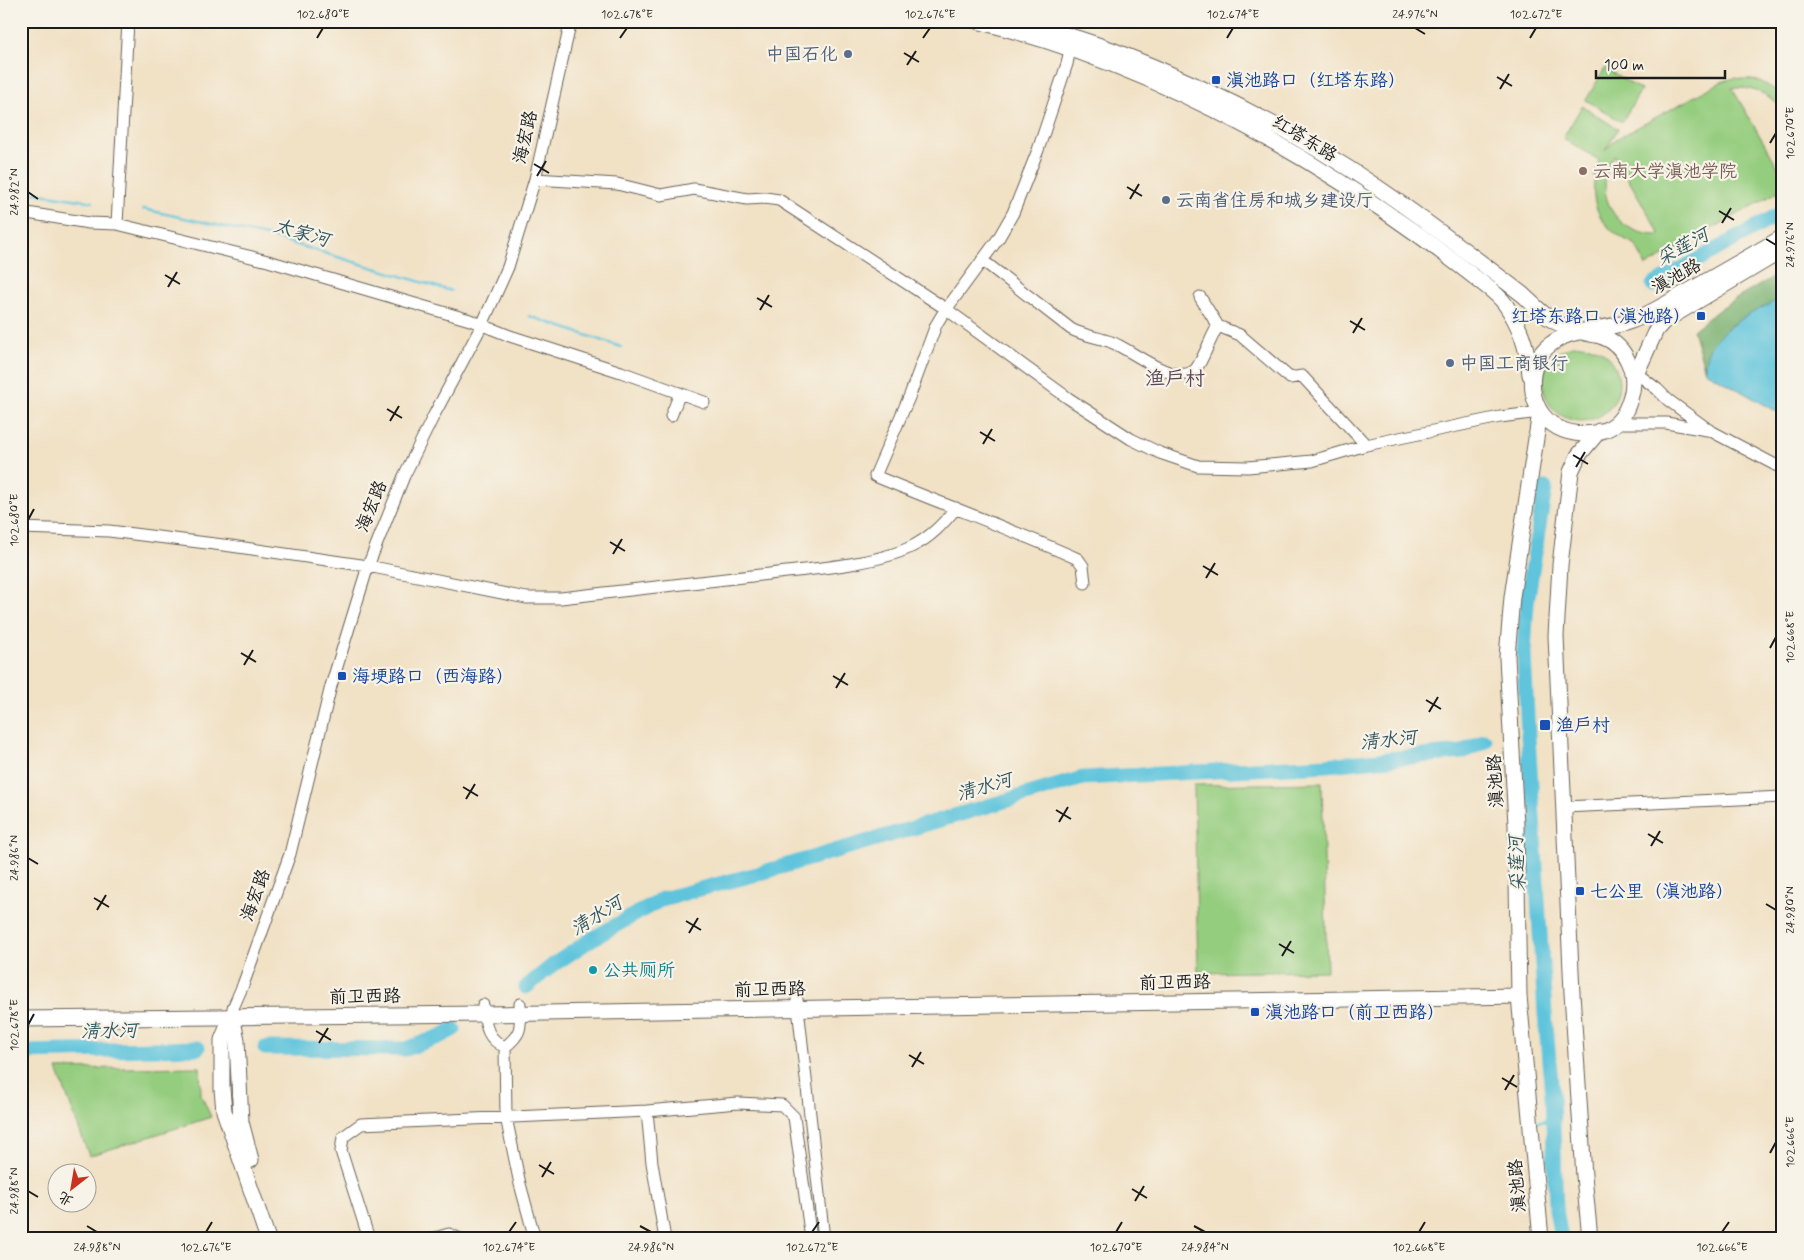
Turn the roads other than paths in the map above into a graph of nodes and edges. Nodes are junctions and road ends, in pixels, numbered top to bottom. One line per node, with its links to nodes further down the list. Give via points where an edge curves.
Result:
1 (128, 21): 8 (street)
2 (571, 21): 6 (street, 海宏路)
3 (977, 21): 5 (main road, 红塔东路)
4 (1021, 21): 16 (main road, 红塔东路, via 1110,50 1158,70 1235,105 1314,147 1379,188 1549,318)
5 (1070, 49): 11 (street, via 1038,150 1013,213); 19 (main road, 红塔东路, via 1202,103 1270,138 1379,206 1440,250 1496,294 1505,305 1525,344)
6 (535, 179): 13 (street, via 617,184 661,195 694,189 779,200); 14 (street, 海宏路, via 508,267)
7 (21, 212): 8 (street)
8 (117, 224): 14 (street, via 268,260)
9 (1783, 237): 16 (main road, 滇池路, via 1631,321)
10 (1783, 250): 17 (main road, 滇池路, via 1664,321)
11 (982, 260): 13 (street); 15 (street, via 1071,329 1112,342 1172,373 1186,374 1197,368)
12 (1200, 297): 15 (street)
13 (946, 309): 28 (street, via 1068,398 1131,439 1198,466 1248,467 1312,461); 30 (street, via 936,325 875,476)
14 (482, 325): 21 (street); 32 (street, 海宏路, via 404,476)
15 (1218, 326): 28 (street, via 1240,335 1290,378 1302,376)
16 (1582, 332): 18 (main road, via 1601,336 1615,344 1629,361); 19 (main road, via 1562,336 1547,346 1535,364)
17 (1647, 350): 18 (main road, 滇池路); 20 (street, via 1648,370)
18 (1633, 374): 20 (street); 25 (main road, via 1630,401)
19 (1531, 387): 23 (main road)
20 (1657, 389): 26 (street)
21 (680, 394): 22 (street); 24 (street)
22 (704, 402)
23 (1540, 412): 27 (main road, via 1561,430 1584,435); 28 (street, via 1500,417); 36 (main road, 滇池路, via 1512,597 1508,658)
24 (671, 416)
25 (1618, 424): 26 (street, via 1666,423); 27 (main road)
26 (1709, 430): 29 (street)
27 (1599, 431): 35 (main road, via 1578,456 1571,472 1560,565 1556,636)
28 (1366, 445)
29 (1783, 469)
30 (956, 508): 32 (street, via 921,542 896,553 863,561 561,598 526,598); 33 (street, via 1078,559 1083,566)
31 (21, 528): 32 (street, via 109,531)
32 (368, 566): 41 (street, 海宏路, via 331,686 290,854)
33 (1085, 583)
34 (1783, 797): 35 (street)
35 (1564, 807): 56 (main road, via 1572,993)
36 (1519, 992): 37 (main road, 前卫西路); 55 (main road, 滇池路)
37 (797, 1003): 38 (main road, 前卫西路); 54 (street)
38 (520, 1008): 39 (main road, 前卫西路); 43 (street, via 521,1027 515,1039)
39 (483, 1009): 41 (main road, 前卫西路); 43 (street, via 489,1035)
40 (21, 1010): 41 (main road, 前卫西路)
41 (233, 1012): 42 (main road, 前卫西路); 46 (main road, 海宏路, via 222,1040 224,1111); 47 (main road, via 241,1122)
42 (21, 1019)
43 (504, 1047): 45 (street)
44 (646, 1111): 45 (street); 52 (street); 53 (street, via 738,1103 782,1105 794,1117)
45 (506, 1117): 48 (street, via 361,1124 343,1138 341,1151); 51 (street)
46 (268, 1239)
47 (278, 1239)
48 (369, 1239)
49 (431, 1239): 50 (street, via 449,1234)
50 (460, 1239)
51 (535, 1239)
52 (665, 1239)
53 (811, 1239)
54 (824, 1239)
55 (1540, 1239)
56 (1590, 1239)

